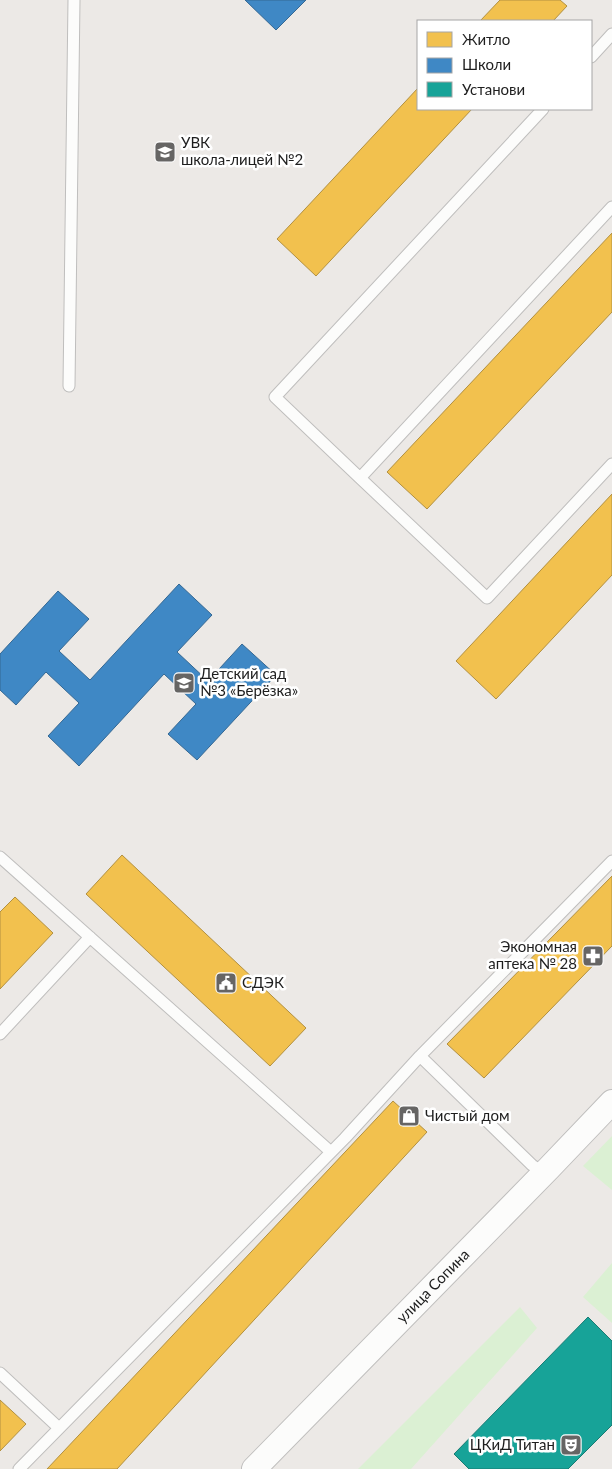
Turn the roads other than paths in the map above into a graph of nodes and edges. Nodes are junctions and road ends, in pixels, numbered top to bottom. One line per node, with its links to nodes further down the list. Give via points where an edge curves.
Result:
1 (74, 0): 6 (lane)
2 (612, 34): 3 (lane)
3 (592, 56)
4 (542, 110): 8 (lane, via 274,397)
5 (612, 207): 8 (lane)
6 (69, 386)
7 (612, 464): 8 (lane, via 487,598)
8 (360, 478)
9 (0, 857): 11 (lane)
10 (612, 861): 13 (lane)
11 (90, 937): 12 (lane); 15 (lane)
12 (0, 1034)
13 (420, 1056): 15 (lane); 16 (lane)
14 (612, 1102): 16 (street, улица Сопина)
15 (331, 1152): 18 (lane)
16 (544, 1173): 20 (street, улица Сопина)
17 (0, 1372): 18 (lane)
18 (59, 1428): 19 (lane)
19 (19, 1469)
20 (254, 1469)

